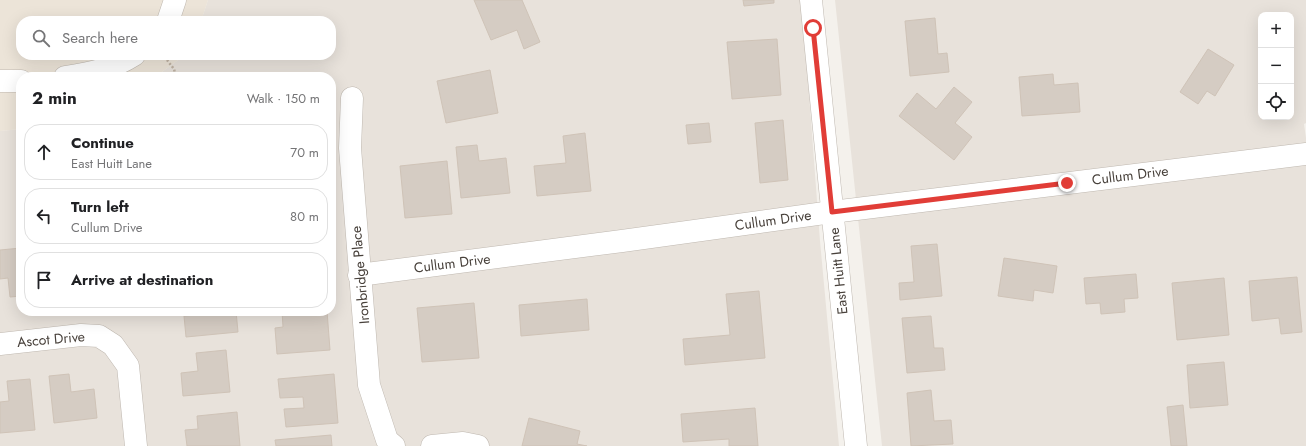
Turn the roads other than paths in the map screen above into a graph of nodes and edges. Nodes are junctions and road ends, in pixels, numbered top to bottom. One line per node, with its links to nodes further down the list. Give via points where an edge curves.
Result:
1 (175, 0): 3 (street)
2 (811, 0): 10 (street, East Huitt Lane)
3 (170, 16)
4 (126, 60): 5 (street)
5 (97, 72)
6 (0, 81): 7 (street)
7 (16, 81)
8 (352, 98): 11 (street, Ironbridge Place, via 350,148)
9 (1306, 154): 10 (street, Cullum Drive)
10 (832, 212): 11 (street, Cullum Drive); 17 (street, East Huitt Lane)
11 (360, 275): 14 (street, Ironbridge Place, via 369,385 387,440)
12 (0, 344): 13 (street, Ascot Drive, via 81,335 99,336 114,345 128,366)
13 (136, 446)
14 (394, 446)
15 (432, 446): 16 (street, via 463,443)
16 (478, 446)
17 (856, 446)

